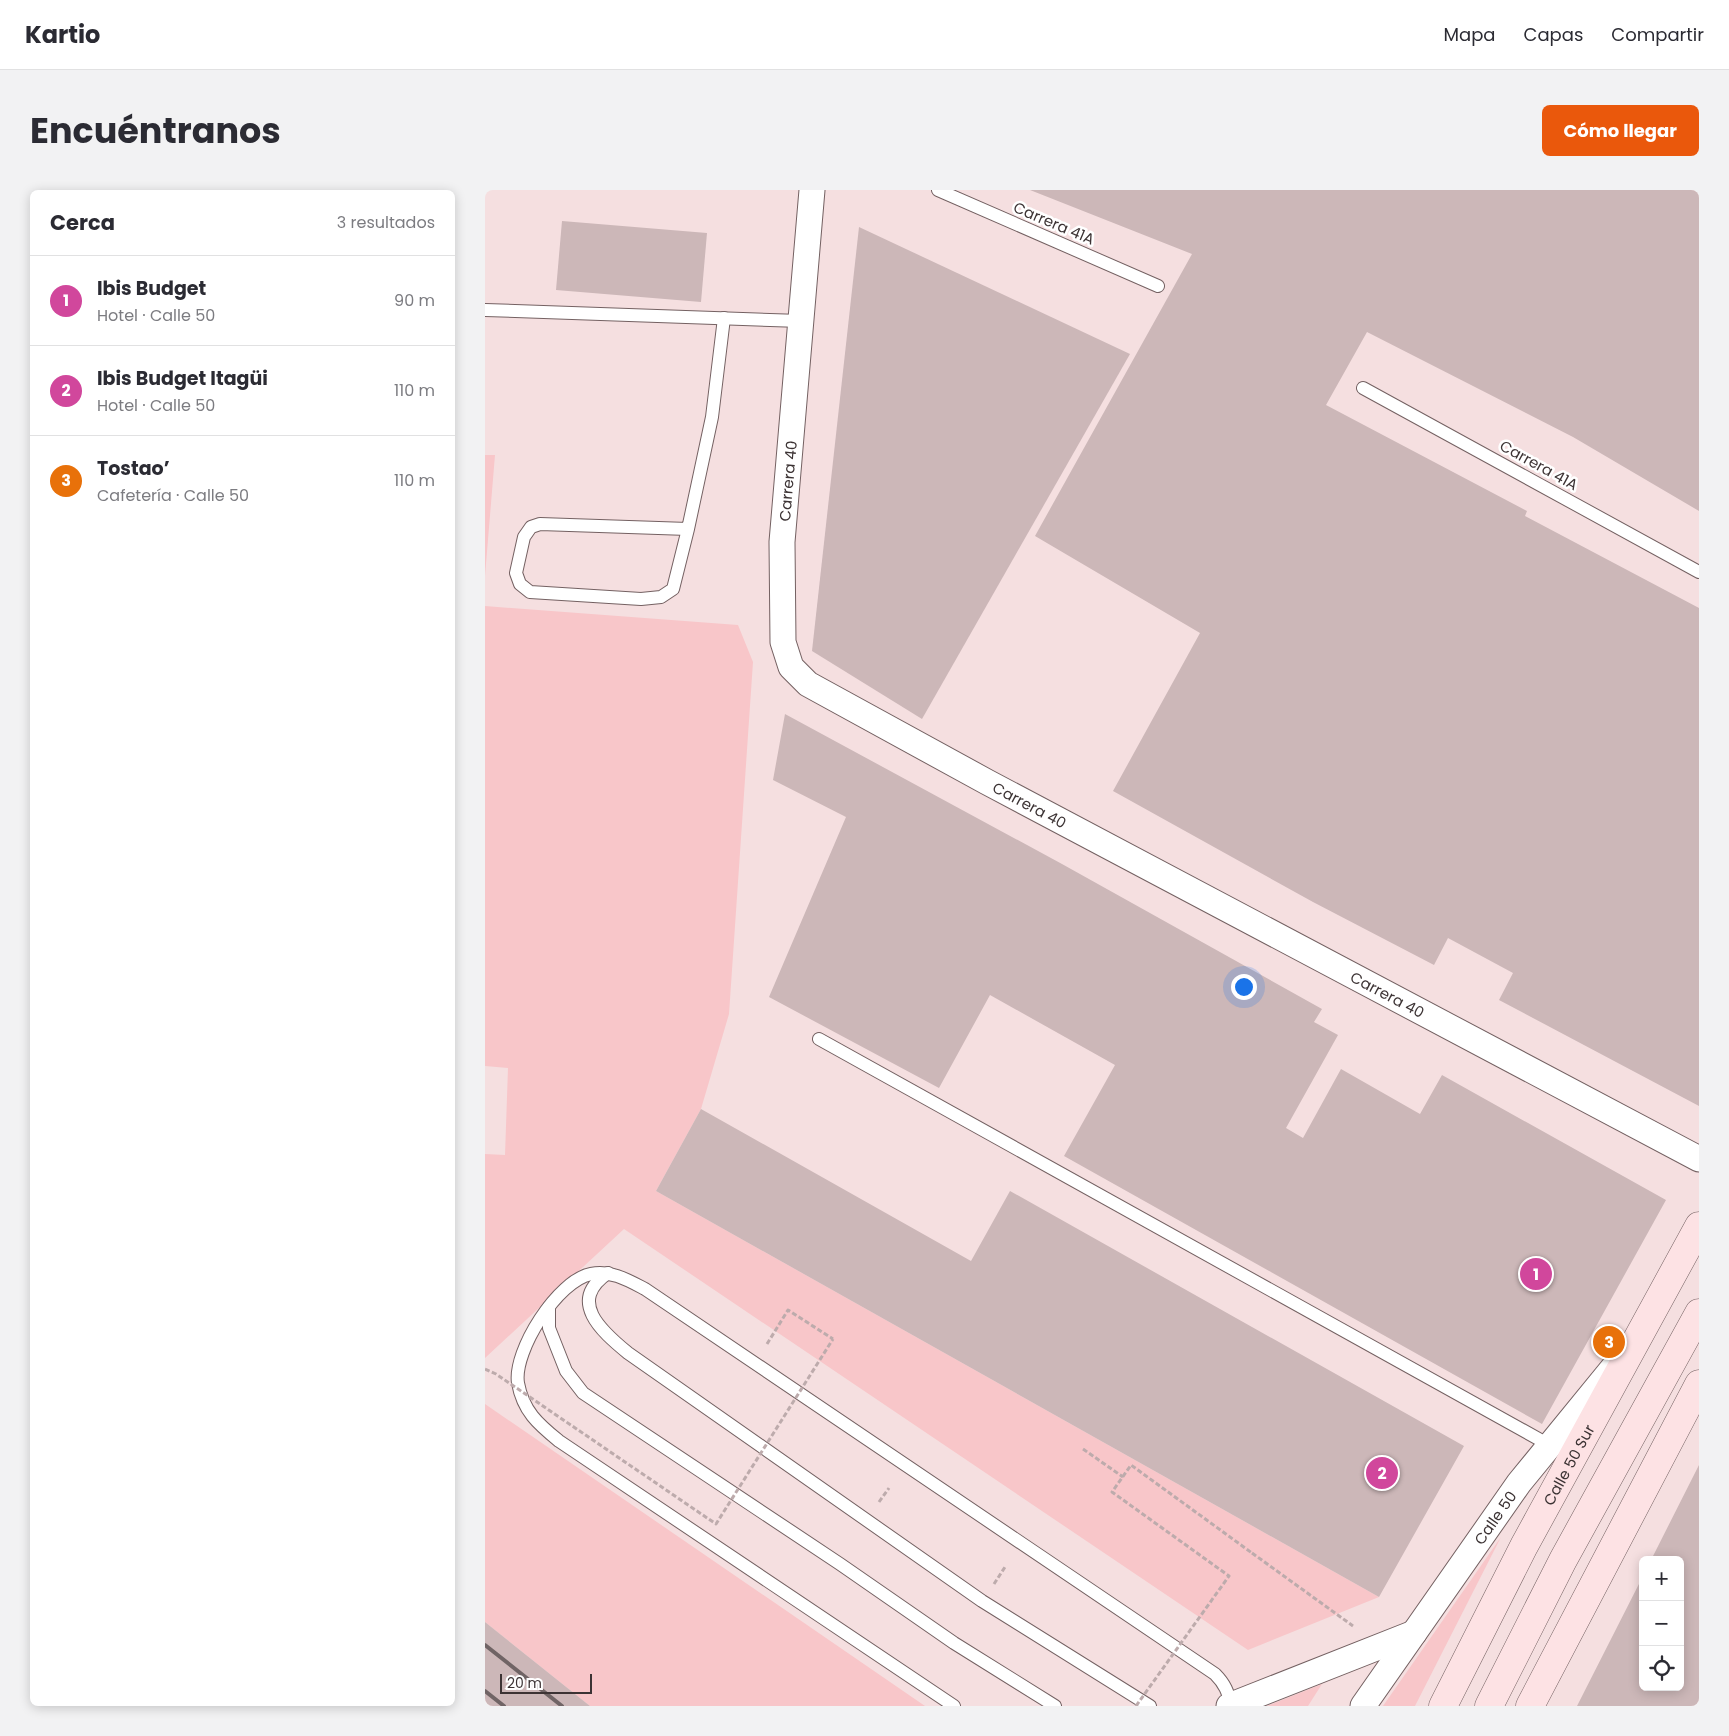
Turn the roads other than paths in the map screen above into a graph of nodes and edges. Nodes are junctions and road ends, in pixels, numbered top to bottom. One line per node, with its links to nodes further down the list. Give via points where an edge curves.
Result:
1 (812, 190): 6 (street, Carrera 40)
2 (937, 190): 3 (lane, Carrera 41A)
3 (1158, 286)
4 (485, 310): 5 (lane)
5 (724, 318): 6 (lane); 8 (lane, via 712,417)
6 (801, 321): 11 (street, Carrera 40, via 782,542 783,642 791,666 808,684)
7 (1363, 388): 9 (lane, Carrera 41A)
8 (688, 529): 8 (lane, via 673,590 661,597 641,600 531,592 520,584 516,573 524,537 531,527 540,524)
9 (1699, 572)
10 (819, 1039): 17 (lane)
11 (1699, 1159)
12 (1699, 1226): 17 (street, Calle 50 Sur, via 1638,1337)
13 (608, 1273): 14 (lane, via 589,1274 575,1281); 21 (lane, via 593,1286 589,1302 592,1317 615,1343 982,1601); 22 (lane, via 645,1289 1215,1674 1224,1682)
14 (549, 1307): 19 (lane, via 526,1344 519,1363 518,1382 536,1422 559,1441); 20 (lane, via 549,1328 566,1371 583,1393 954,1644)
15 (1699, 1313): 25 (street, via 1563,1560)
16 (1699, 1384): 26 (street)
17 (1561, 1452): 18 (street, Calle 50, via 1519,1483); 24 (street, Calle 50 Sur, via 1524,1546)
18 (1414, 1633): 22 (street); 23 (street, Calle 50)
19 (955, 1706)
20 (1055, 1706)
21 (1149, 1706)
22 (1230, 1706)
23 (1363, 1706)
24 (1443, 1706)
25 (1489, 1706)
26 (1530, 1706)

